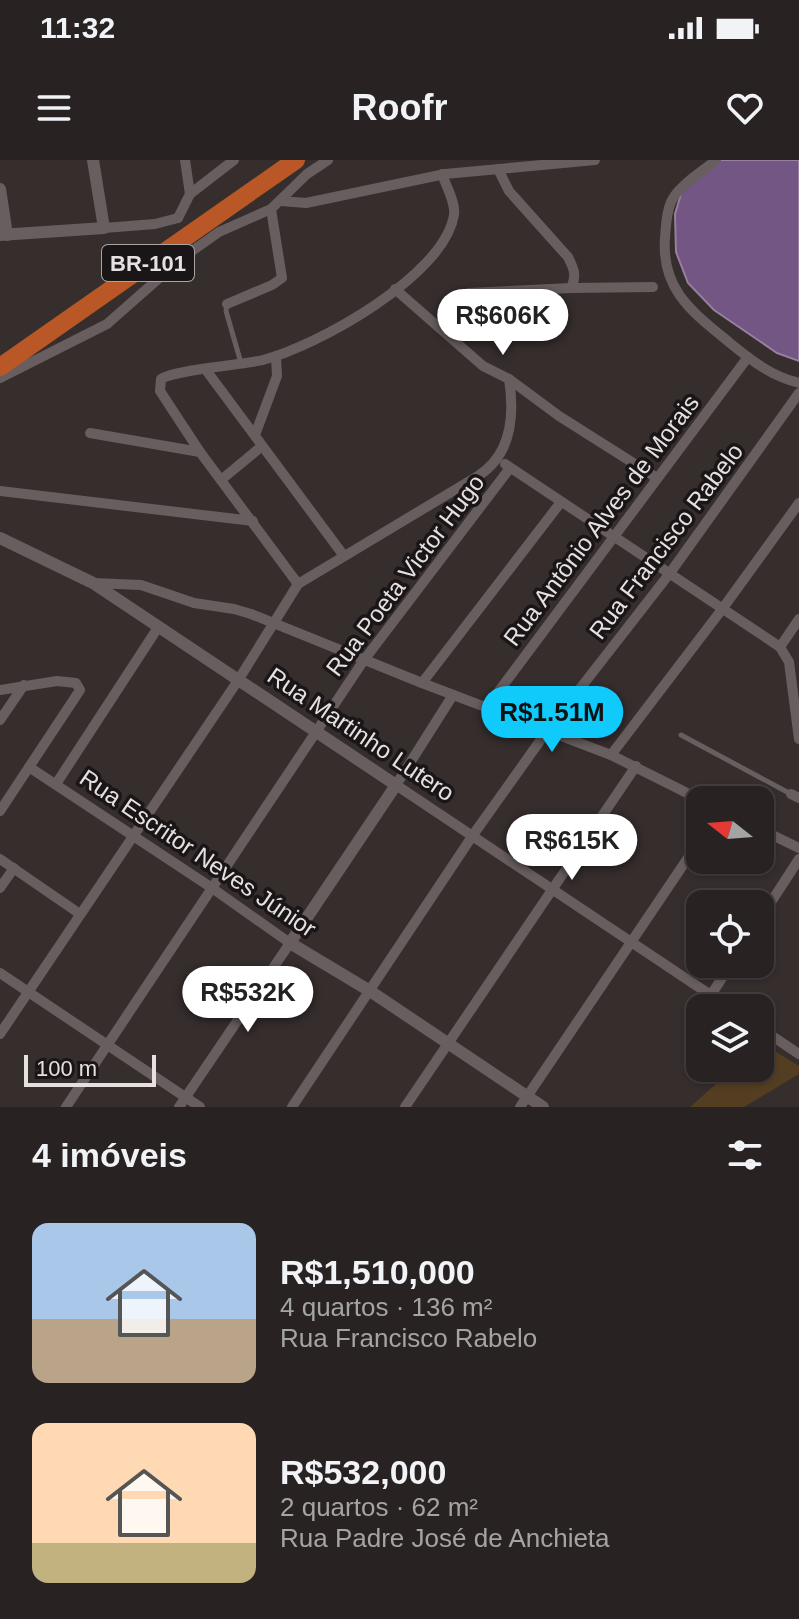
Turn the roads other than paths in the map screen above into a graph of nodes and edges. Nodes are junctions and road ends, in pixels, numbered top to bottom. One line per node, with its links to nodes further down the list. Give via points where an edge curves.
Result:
1 (93, 160): 16 (street)
2 (185, 160): 12 (street)
3 (234, 160): 12 (street)
4 (276, 160): 15 (highway, BR-101)
5 (296, 160): 27 (highway, BR-101)
6 (328, 160): 13 (street)
7 (595, 160): 9 (street)
8 (716, 160): 25 (street, via 671,202 665,259 679,297)
9 (498, 165): 10 (street); 19 (street, via 509,191 568,257 575,270)
10 (442, 174): 13 (street, via 306,203); 20 (street, via 454,210 451,225 429,258)
11 (0, 189): 17 (street)
12 (190, 194): 15 (street)
13 (281, 201): 14 (street)
14 (271, 209): 22 (street, via 282,278); 29 (street, via 219,232 154,280 107,324)
15 (181, 221): 16 (street); 23 (highway, BR-101)
16 (104, 228): 17 (street)
17 (3, 235)
18 (653, 287): 19 (street)
19 (571, 288): 21 (street)
20 (395, 289): 24 (street, via 346,326); 30 (street, via 483,366)
21 (468, 293)
22 (227, 304): 26 (lane)
23 (0, 352)
24 (276, 356): 26 (street); 34 (street, via 277,376)
25 (748, 357): 31 (street, via 776,376); 39 (street, Rua Antônio Alves de Morais)
26 (241, 364): 28 (street)
27 (0, 367)
28 (206, 370): 34 (street); 36 (street, via 166,375 160,391)
29 (0, 378)
30 (509, 379): 37 (street, Rua Poeta Victor Hugo, via 508,441); 39 (street)
31 (799, 383)
32 (799, 393): 48 (street, Rua Francisco Rabelo)
33 (90, 433): 36 (street)
34 (255, 435): 35 (street)
35 (262, 446): 40 (street); 47 (street)
36 (200, 452): 40 (street)
37 (498, 460): 38 (street); 47 (street)
38 (510, 468): 42 (street); 57 (street, Rua Poeta Victor Hugo)
39 (657, 478): 45 (street, Rua Antônio Alves de Morais)
40 (221, 480): 44 (street)
41 (0, 491): 44 (street)
42 (561, 502): 45 (street); 59 (street)
43 (799, 503): 51 (street)
44 (253, 521): 50 (street)
45 (616, 536): 48 (street); 63 (street, Rua Antônio Alves de Morais)
46 (0, 538): 49 (street, Rua Martinho Lutero)
47 (344, 556): 50 (street)
48 (670, 573): 51 (street); 67 (street, Rua Francisco Rabelo)
49 (93, 583): 53 (street, via 141,585); 54 (street, Rua Martinho Lutero)
50 (298, 584): 53 (street)
51 (723, 608): 55 (street); 70 (street)
52 (799, 619): 55 (street)
53 (274, 625): 57 (street); 58 (street)
54 (159, 626): 58 (street, Rua Martinho Lutero); 73 (street)
55 (782, 644): 56 (street); 64 (street)
56 (799, 645)
57 (364, 660): 59 (street); 66 (street, Rua Poeta Victor Hugo)
58 (239, 679): 66 (street, Rua Martinho Lutero); 78 (street)
59 (422, 683): 62 (street)
60 (24, 685): 61 (street); 65 (street); 72 (street, via 79,686 77,697)
61 (0, 690)
62 (453, 695): 63 (street); 74 (street)
63 (487, 707): 67 (street)
64 (798, 716): 69 (street)
65 (0, 720)
66 (317, 731): 74 (street, Rua Martinho Lutero); 87 (street, Rua Poeta Victor Hugo)
67 (547, 731): 70 (street); 79 (street, Rua Francisco Rabelo)
68 (681, 735): 76 (lane)
69 (799, 739)
70 (611, 755): 71 (street)
71 (636, 766): 75 (street); 88 (street)
72 (29, 767): 73 (street, Rua Escritor Neves Júnior); 77 (street)
73 (56, 784): 78 (street, Rua Escritor Neves Júnior)
74 (396, 785): 79 (street, Rua Martinho Lutero); 92 (street)
75 (686, 792)
76 (795, 796)
77 (0, 811)
78 (133, 835): 87 (street, Rua Escritor Neves Júnior); 90 (street)
79 (473, 835): 88 (street, Rua Martinho Lutero); 95 (street, Rua Francisco Rabelo)
80 (774, 836): 81 (street)
81 (799, 848)
82 (0, 859): 85 (street)
83 (799, 859): 89 (street)
84 (686, 861): 91 (street)
85 (14, 868): 86 (street); 90 (street)
86 (0, 888)
87 (212, 888): 92 (street, Rua Escritor Neves Júnior); 100 (street, Rua Poeta Victor Hugo)
88 (552, 888): 91 (street, Rua Martinho Lutero); 99 (street)
89 (774, 897)
90 (80, 914): 94 (street)
91 (632, 942): 96 (street, Rua Martinho Lutero); 103 (street)
92 (290, 943): 95 (street, Rua Escritor Neves Júnior); 102 (street)
93 (0, 973): 94 (street)
94 (28, 991): 97 (street); 100 (street)
95 (370, 991): 99 (street, Rua Escritor Neves Júnior); 106 (street, Rua Francisco Rabelo)
96 (710, 994)
97 (0, 1034)
98 (774, 1040): 101 (street)
99 (447, 1044): 103 (street, Rua Escritor Neves Júnior); 107 (street)
100 (107, 1045): 102 (street); 104 (street, Rua Poeta Victor Hugo)
101 (799, 1054)
102 (182, 1102): 105 (street)
103 (524, 1102): 108 (street, Rua Escritor Neves Júnior)
104 (66, 1107)
105 (200, 1107)
106 (292, 1107)
107 (405, 1107)
108 (543, 1107)

